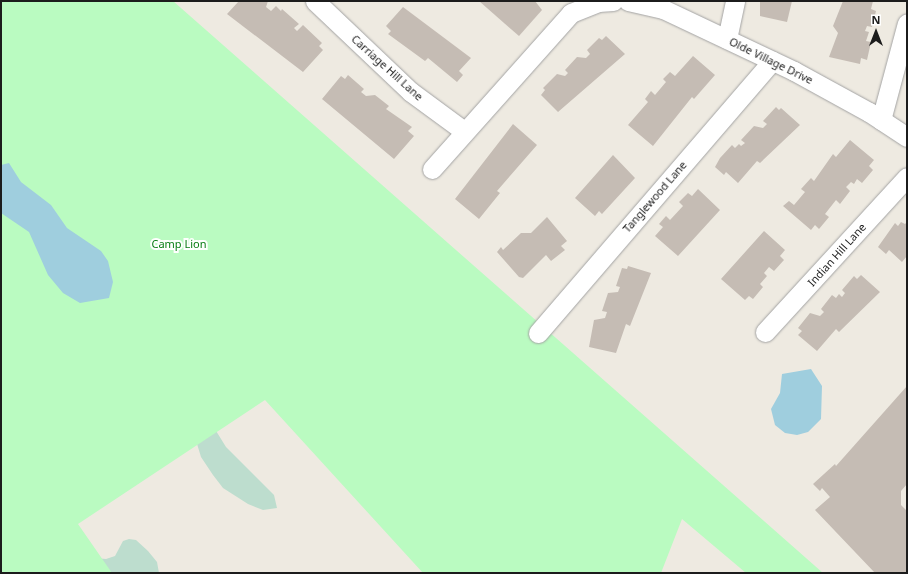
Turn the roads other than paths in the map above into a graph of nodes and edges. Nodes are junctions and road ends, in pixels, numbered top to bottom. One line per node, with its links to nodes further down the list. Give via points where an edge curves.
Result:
1 (315, 1): 10 (street, Carriage Hill Lane, via 411,92)
2 (613, 1): 5 (street)
3 (628, 1): 7 (street, Olde Village Drive, via 663,9)
4 (734, 1): 7 (street)
5 (576, 5): 10 (street)
6 (907, 23): 9 (street)
7 (727, 39): 8 (street, Olde Village Drive)
8 (772, 61): 9 (street, Olde Village Drive); 15 (street, Tanglewood Lane)
9 (881, 120): 11 (street, Olde Village Drive)
10 (464, 131): 12 (street)
11 (907, 137)
12 (432, 169)
13 (907, 176): 14 (street, Indian Hill Lane)
14 (766, 332)
15 (538, 333)

